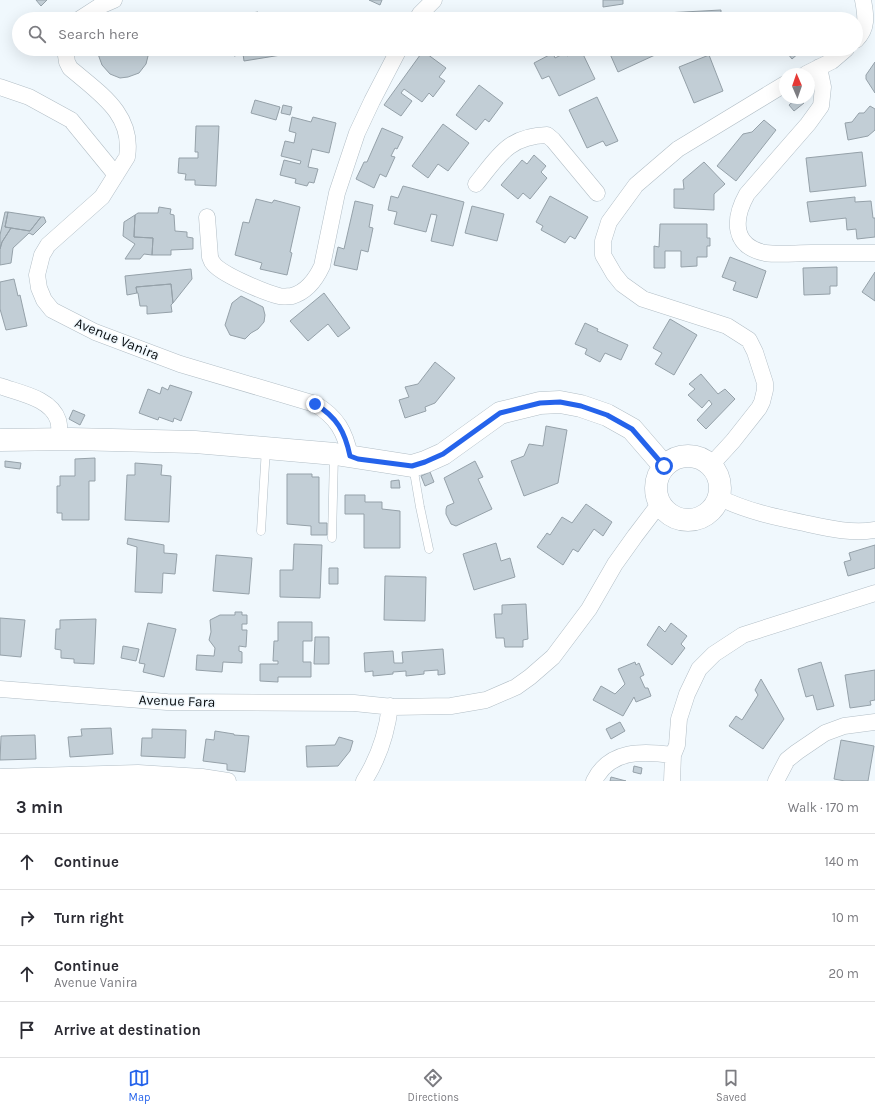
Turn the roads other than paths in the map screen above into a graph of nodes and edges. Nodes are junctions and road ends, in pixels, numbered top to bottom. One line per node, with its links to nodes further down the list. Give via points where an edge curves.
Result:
1 (114, 0): 4 (street)
2 (434, 0): 5 (street)
3 (863, 0): 6 (street)
4 (91, 12)
5 (422, 12)
6 (863, 31)
7 (66, 56): 14 (street, Avenue Vanira, via 70,68 109,102 122,118 129,137 128,157)
8 (395, 56): 17 (street, via 357,133 337,193 322,266 308,287 291,296 280,296 228,275 213,263 210,257)
9 (838, 56): 10 (street)
10 (815, 70)
11 (815, 75): 18 (street, via 823,87 822,106 747,194 741,205 737,224 740,236 747,245 765,252)
12 (0, 87): 14 (street, via 29,97 71,120)
13 (779, 88): 25 (street, via 678,149 636,185 609,222 603,241 603,255 614,274 637,295 727,326 745,336 753,346 764,377 764,396 759,408)
14 (116, 175): 23 (street, Avenue Vanira, via 102,197 48,245 42,256 38,268 38,281 41,294 52,310 95,332 173,362 315,404 327,411 340,426)
15 (476, 184): 16 (street, via 510,145 527,137 547,135 554,140)
16 (597, 193)
17 (207, 216)
18 (875, 253)
19 (0, 386): 20 (street, via 39,400 51,408 58,420)
20 (60, 439): 21 (main road); 22 (main road, via 195,442)
21 (0, 440)
22 (266, 448): 23 (main road); 30 (lane)
23 (344, 452): 24 (main road, via 358,459); 31 (lane)
24 (413, 465): 26 (main road, via 443,454 500,413 540,403 560,402 607,415 628,426); 32 (lane)
25 (711, 465): 26 (main road, via 702,459 682,456); 27 (main road, via 719,480)
26 (664, 466): 28 (main road, via 656,488)
27 (718, 497): 28 (main road, via 710,511 695,518 679,518 665,510); 29 (street, via 758,513 832,529 859,532)
28 (660, 503): 35 (street, Avenue Fara, via 615,564 589,609 568,638 553,657 530,677 516,687 486,700 451,706)
29 (875, 530)
30 (260, 531)
31 (332, 538)
32 (429, 549)
33 (875, 593): 37 (street, via 743,635 714,654 699,669 687,694 679,718 677,745)
34 (0, 688): 35 (street, Avenue Fara, via 167,702 354,703)
35 (390, 706): 40 (street, via 386,729)
36 (875, 722): 43 (street, via 844,726 825,732 787,760)
37 (673, 755): 41 (street, via 654,752 624,754 603,768); 42 (street)
38 (0, 777): 39 (street, via 138,773)
39 (228, 781)
40 (364, 781)
41 (594, 781)
42 (672, 781)
43 (776, 781)

